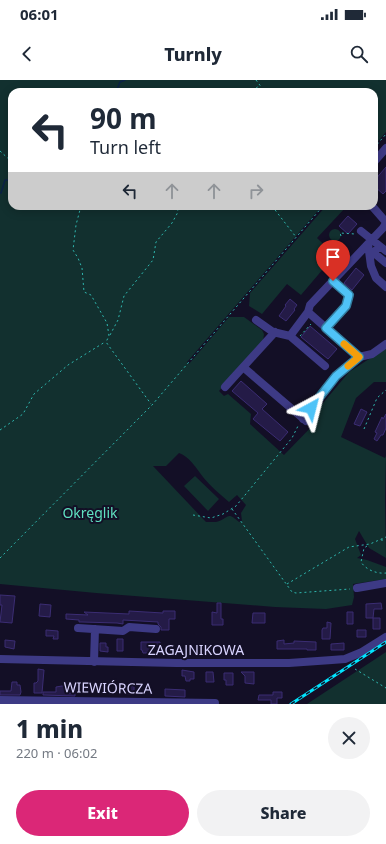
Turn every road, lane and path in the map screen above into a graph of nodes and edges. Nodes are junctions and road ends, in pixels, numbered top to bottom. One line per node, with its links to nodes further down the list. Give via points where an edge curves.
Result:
1 (256, 80): 2 (path)
2 (259, 84): 3 (path); 4 (path)
3 (256, 88)
4 (262, 88)
5 (386, 134): 6 (path)
6 (378, 143)
7 (386, 148): 9 (street)
8 (0, 151): 10 (path)
9 (378, 157)
10 (8, 158)
11 (80, 210): 29 (path, via 73,250 82,268 84,292 91,295 97,303 107,323)
12 (178, 210): 29 (path, via 172,223 156,242 153,260 124,296 118,320)
13 (275, 210): 18 (path)
14 (320, 210): 18 (path)
15 (376, 210): 16 (street)
16 (386, 222): 19 (street)
17 (341, 236): 19 (path, via 340,233)
18 (296, 237): 38 (path)
19 (366, 238): 20 (street); 22 (street); 23 (street, via 371,266 376,278)
20 (383, 249): 21 (street, via 374,253)
21 (386, 263)
22 (333, 281): 24 (street, via 310,305); 27 (street, via 349,295 346,306)
23 (386, 287)
24 (308, 312): 25 (street); 30 (street)
25 (315, 318): 27 (street); 30 (path)
26 (256, 320): 28 (street)
27 (326, 328): 33 (street)
28 (275, 332): 30 (street); 35 (street)
29 (109, 336): 31 (path)
30 (293, 339): 34 (street)
31 (106, 342): 38 (path); 41 (path, via 68,365 45,384 34,394 23,414)
32 (386, 344): 33 (street, via 372,354)
33 (359, 357): 39 (street, via 336,376)
34 (325, 366)
35 (244, 367): 36 (street); 39 (street)
36 (225, 387)
37 (386, 390): 40 (path, via 377,398)
38 (152, 404): 47 (path)
39 (304, 420): 42 (path)
40 (364, 429)
41 (0, 430)
42 (232, 509): 43 (path, via 211,518); 50 (path)
43 (193, 515)
44 (386, 537): 45 (path)
45 (379, 540): 46 (path); 48 (path, via 364,548 361,562 379,574); 50 (path, via 349,547)
46 (386, 540)
47 (0, 558)
48 (386, 573)
49 (386, 583): 51 (street)
50 (286, 584): 51 (path, via 296,593)
51 (357, 588)
52 (78, 628): 53 (street)
53 (95, 629): 54 (street); 57 (street)
54 (156, 629)
55 (386, 637): 57 (street, ZAGAJNIKOWA, via 362,652 332,660 289,663)
56 (0, 659): 57 (street, ZAGAJNIKOWA)
57 (94, 662)
58 (355, 669): 59 (path)
59 (386, 688)
60 (0, 700): 61 (street, WIEWIÓRCZA)
61 (215, 703)

